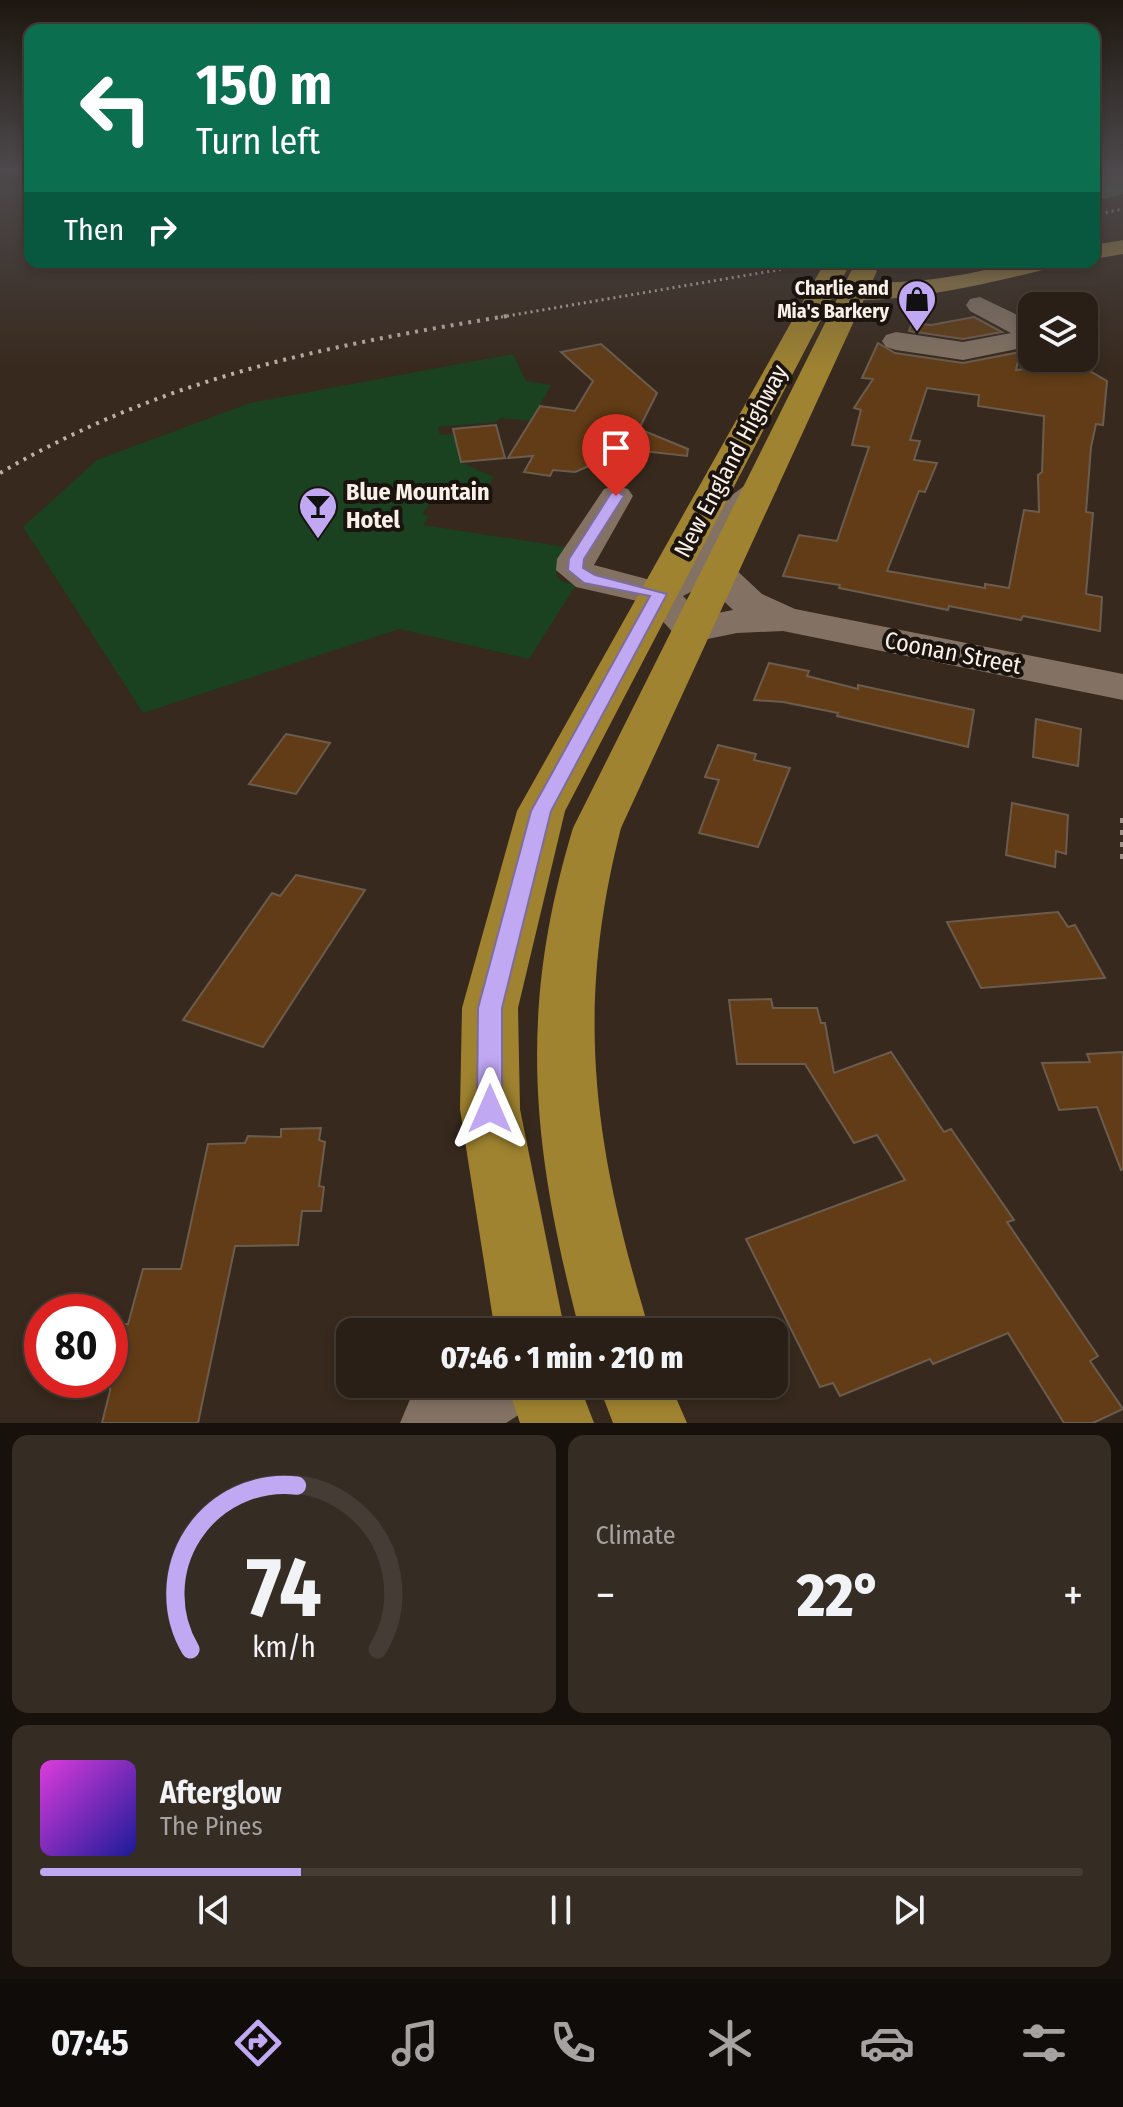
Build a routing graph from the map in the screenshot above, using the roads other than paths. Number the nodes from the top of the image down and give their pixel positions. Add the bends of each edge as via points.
1 (1123, 247) edge
2 (1100, 251) edge
3 (1100, 252) edge
4 (1123, 254) edge
5 (1023, 268) edge
6 (846, 277) edge
7 (980, 305) dead end
8 (1018, 327) edge
9 (1018, 338) edge
10 (896, 341) dead end
11 (760, 490) junction
12 (616, 496) dead end
13 (719, 575) junction
14 (783, 619) junction
15 (663, 620) junction
16 (1123, 687) edge
17 (527, 1318) edge
18 (611, 1318) edge
19 (479, 1398) edge
20 (548, 1398) edge
21 (640, 1398) edge
22 (437, 1423) edge
23 (557, 1423) edge
24 (650, 1423) edge

1 - 2 main road
3 - 4 street
5 - 6 main road via 913,290
6 - 11 highway, New England Highway
6 - 15 highway, New England Highway
7 - 8 street
9 - 10 street via 963,351
11 - 13 highway, New England Highway
11 - 15 street via 728,516 699,572
12 - 15 street via 576,559 575,570
13 - 14 street, Coonan Street via 748,602
13 - 15 highway, New England Highway
14 - 15 street, Coonan Street
14 - 16 street, Coonan Street
15 - 17 highway, New England Highway via 541,811 490,1008 490,1109
15 - 18 highway, New England Highway via 580,881 568,946 562,1062 570,1149 589,1245
19 - 22 street
20 - 23 highway
21 - 24 highway, New England Highway

